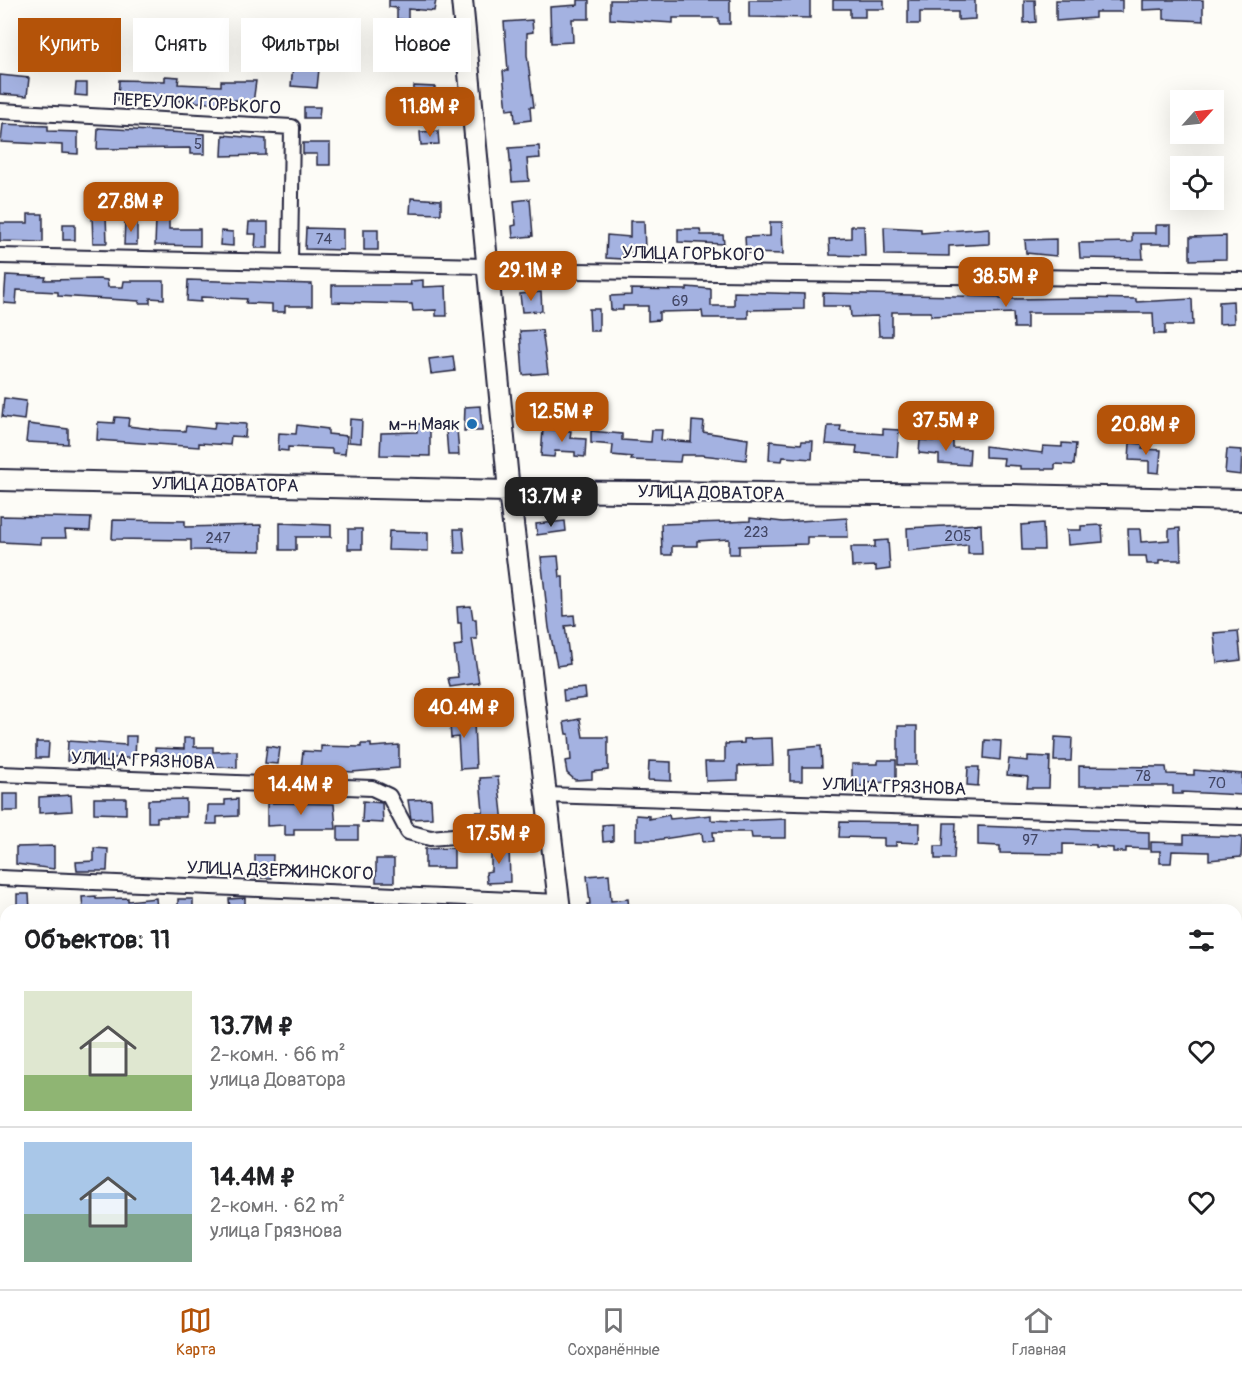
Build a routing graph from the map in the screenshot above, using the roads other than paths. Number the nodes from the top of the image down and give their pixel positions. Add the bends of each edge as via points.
1 (462, 0) edge
2 (0, 111) edge
3 (0, 256) edge
4 (290, 262) junction
5 (485, 266) junction
6 (1242, 280) edge
7 (0, 480) edge
8 (508, 491) junction
9 (1242, 500) edge
10 (0, 774) edge
11 (545, 795) junction
12 (1242, 817) edge
13 (548, 828) junction
14 (0, 878) edge
15 (519, 904) edge
16 (559, 904) edge

1 - 5 main road
2 - 4 street, ПЕРЕУЛОК ГОРЬКОГО via 292,127
3 - 4 street, УЛИЦА ГОРЬКОГО
4 - 5 street, УЛИЦА ГОРЬКОГО
5 - 6 street, УЛИЦА ГОРЬКОГО via 500,270
5 - 8 main road
7 - 8 main road, УЛИЦА ДОВАТОРА
8 - 9 main road, УЛИЦА ДОВАТОРА
8 - 11 main road
10 - 13 street, УЛИЦА ГРЯЗНОВА via 372,788 389,796 408,832 430,838
11 - 12 street, УЛИЦА ГРЯЗНОВА
11 - 13 main road
13 - 16 main road
14 - 15 street, УЛИЦА ДЗЕРЖИНСКОГО

